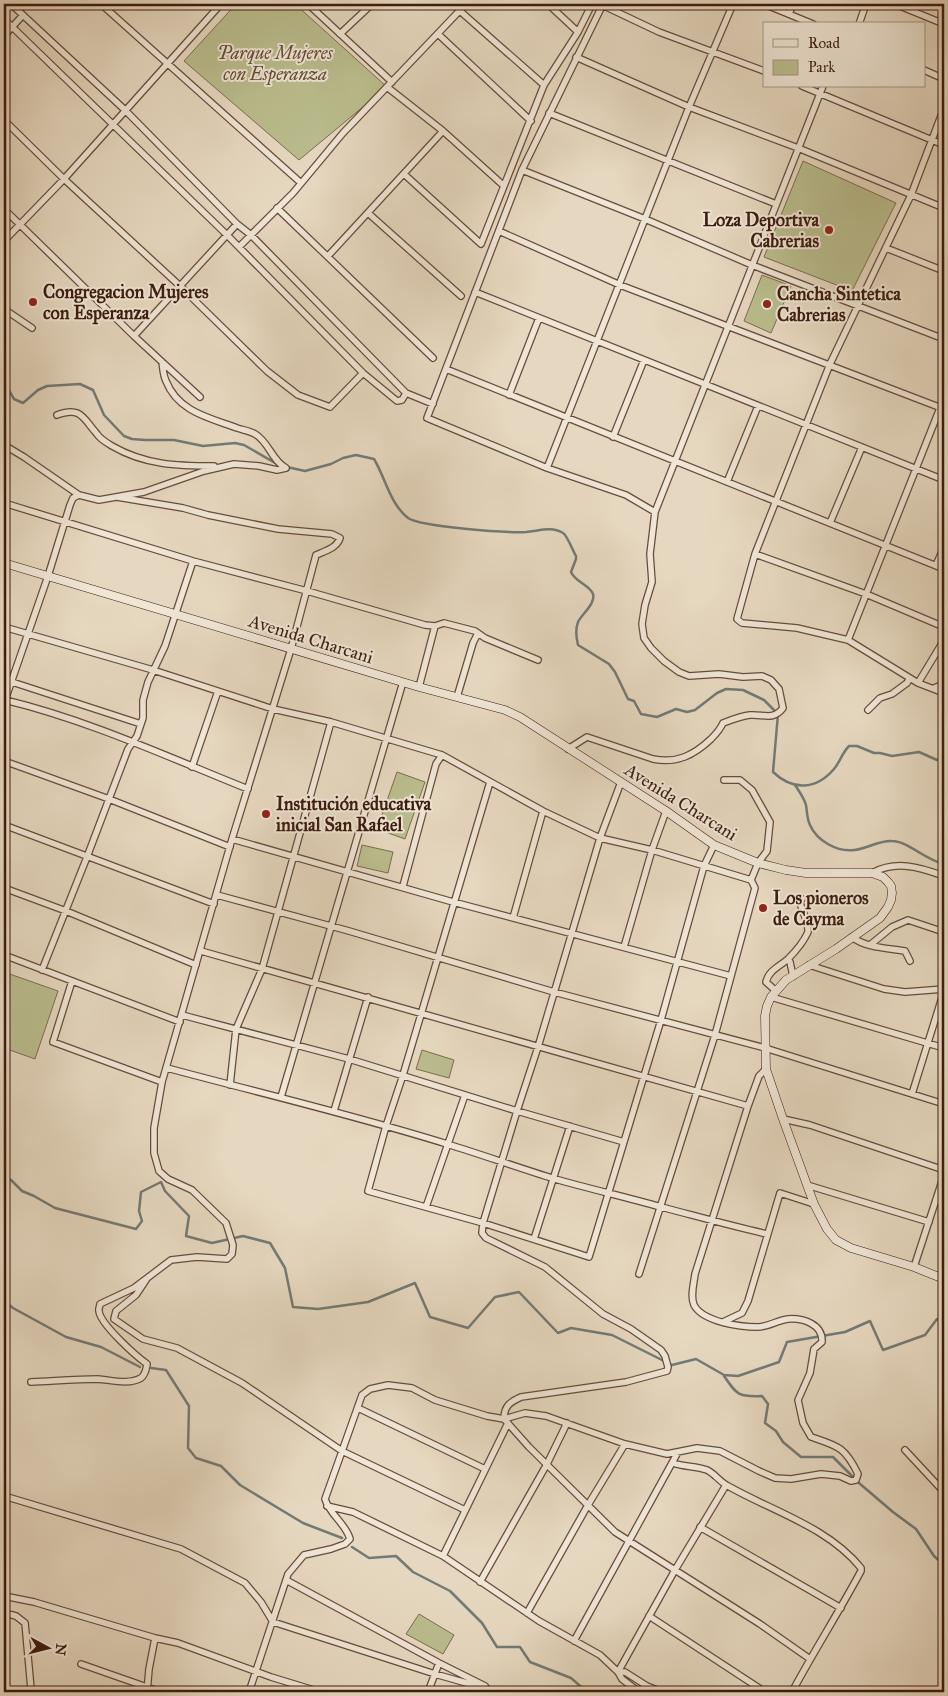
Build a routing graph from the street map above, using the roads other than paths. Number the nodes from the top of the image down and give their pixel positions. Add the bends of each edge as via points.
1 (11, 4) edge
2 (101, 4) edge
3 (221, 4) edge
4 (372, 4) edge
5 (466, 4) edge
6 (548, 4) edge
7 (592, 4) edge
8 (602, 4) edge
9 (734, 4) edge
10 (764, 4) edge
11 (793, 4) edge
12 (866, 4) edge
13 (895, 4) edge
14 (312, 5) edge
15 (460, 11) junction
16 (789, 14) junction
17 (23, 16) junction
18 (4, 19) edge
19 (808, 22) edge
20 (860, 22) edge
21 (944, 24) edge
22 (12, 28) junction
23 (578, 32) junction
24 (340, 34) junction
25 (438, 34) junction
26 (4, 36) edge
27 (713, 51) junction
28 (576, 57) junction
29 (168, 62) junction
30 (926, 71) edge
31 (763, 72) edge
32 (944, 79) edge
33 (389, 85) junction
34 (544, 86) junction
35 (806, 88) edge
36 (822, 88) edge
37 (820, 94) junction
38 (690, 107) junction
39 (944, 108) edge
40 (125, 110) junction
41 (550, 113) junction
42 (4, 120) edge
43 (531, 121) junction
44 (113, 124) junction
45 (443, 131) junction
46 (932, 140) junction
47 (944, 145) edge
48 (798, 148) junction
49 (668, 162) junction
50 (522, 170) junction
51 (404, 174) junction
52 (64, 179) junction
53 (301, 183) junction
54 (504, 186) junction
55 (911, 195) junction
56 (776, 204) junction
57 (277, 208) junction
58 (944, 208) edge
59 (4, 209) edge
60 (368, 213) junction
61 (646, 219) junction
62 (20, 224) junction
63 (237, 224) junction
64 (499, 231) junction
65 (227, 235) junction
66 (251, 235) junction
67 (4, 240) edge
68 (239, 247) junction
69 (886, 248) junction
70 (328, 256) junction
71 (752, 266) junction
72 (944, 271) edge
73 (620, 284) junction
74 (180, 286) junction
75 (475, 292) junction
76 (460, 296) dead end
77 (858, 305) junction
78 (4, 309) edge
79 (540, 318) junction
80 (728, 326) junction
81 (32, 328) dead end
82 (134, 336) junction
83 (944, 339) edge
84 (598, 341) junction
85 (434, 358) dead end
86 (644, 360) junction
87 (162, 362) junction
88 (830, 364) junction
89 (446, 370) junction
90 (363, 373) junction
91 (705, 384) junction
92 (406, 393) junction
93 (509, 395) junction
94 (200, 397) dead end
95 (944, 398) edge
96 (433, 404) junction
97 (758, 406) junction
98 (942, 408) edge
99 (57, 415) dead end
100 (566, 418) junction
101 (807, 425) junction
102 (614, 436) junction
103 (4, 445) edge
104 (862, 448) junction
105 (674, 461) junction
106 (224, 466) junction
107 (547, 468) junction
108 (916, 469) junction
109 (944, 480) edge
110 (727, 482) junction
111 (79, 495) junction
112 (117, 497) junction
113 (775, 501) junction
114 (4, 503) edge
115 (655, 512) junction
116 (66, 522) junction
117 (830, 523) junction
118 (885, 545) junction
119 (944, 547) edge
120 (755, 554) junction
121 (193, 561) junction
122 (4, 563) edge
123 (936, 565) junction
124 (944, 569) edge
125 (48, 576) junction
126 (307, 591) junction
127 (866, 594) junction
128 (175, 614) junction
129 (435, 626) junction
130 (4, 627) edge
131 (944, 627) edge
132 (478, 633) junction
133 (28, 634) junction
134 (848, 640) junction
135 (944, 640) edge
136 (291, 649) junction
137 (538, 660) dead end
138 (154, 670) junction
139 (910, 678) junction
140 (403, 682) junction
141 (918, 682) junction
142 (9, 684) edge
143 (944, 684) edge
144 (419, 687) junction
145 (934, 688) junction
146 (218, 691) junction
147 (944, 693) edge
148 (457, 697) junction
149 (4, 702) edge
150 (273, 709) junction
151 (868, 710) dead end
152 (331, 722) junction
153 (141, 724) junction
154 (386, 738) junction
155 (132, 743) junction
156 (568, 749) junction
157 (442, 755) junction
158 (4, 761) edge
159 (192, 767) junction
160 (724, 780) dead end
161 (490, 782) junction
162 (621, 782) junction
163 (248, 789) junction
164 (109, 799) junction
165 (666, 811) junction
166 (542, 812) junction
167 (4, 826) edge
168 (600, 838) junction
169 (232, 839) junction
170 (714, 845) junction
171 (230, 847) junction
172 (652, 850) junction
173 (292, 856) junction
174 (87, 857) junction
175 (758, 863) junction
176 (704, 866) junction
177 (347, 871) junction
178 (872, 873) junction
179 (944, 876) edge
180 (751, 880) junction
181 (403, 886) junction
182 (4, 888) edge
183 (217, 895) junction
184 (802, 899) dead end
185 (453, 902) junction
186 (214, 904) junction
187 (66, 910) junction
188 (277, 911) junction
189 (513, 918) junction
190 (331, 926) junction
191 (944, 932) edge
192 (572, 933) junction
193 (852, 937) junction
194 (870, 945) junction
195 (624, 947) junction
196 (201, 951) junction
197 (4, 955) edge
198 (438, 957) junction
199 (788, 958) junction
200 (910, 961) dead end
201 (678, 962) junction
202 (196, 965) junction
203 (809, 965) junction
204 (262, 969) junction
205 (42, 970) junction
206 (731, 976) junction
207 (793, 976) junction
208 (72, 981) junction
209 (316, 982) junction
210 (944, 990) edge
211 (554, 992) junction
212 (773, 994) junction
213 (368, 997) junction
214 (421, 1012) junction
215 (182, 1015) junction
216 (661, 1020) junction
217 (180, 1022) junction
218 (236, 1029) junction
219 (715, 1035) junction
220 (928, 1044) junction
221 (297, 1046) junction
222 (538, 1047) junction
223 (765, 1048) junction
224 (944, 1048) edge
225 (349, 1059) junction
226 (167, 1068) junction
227 (766, 1069) junction
228 (403, 1075) junction
229 (645, 1077) junction
230 (162, 1082) junction
231 (230, 1085) junction
232 (697, 1091) junction
233 (912, 1094) junction
234 (465, 1095) junction
235 (281, 1097) junction
236 (944, 1104) edge
237 (748, 1106) junction
238 (334, 1111) junction
239 (517, 1111) junction
240 (782, 1120) junction
241 (386, 1126) junction
242 (570, 1126) junction
243 (624, 1142) junction
244 (448, 1144) junction
245 (502, 1162) junction
246 (944, 1170) edge
247 (944, 1175) edge
248 (554, 1178) junction
249 (807, 1185) junction
250 (608, 1194) junction
251 (814, 1204) junction
252 (661, 1206) junction
253 (426, 1207) junction
254 (712, 1222) junction
255 (929, 1222) junction
256 (482, 1223) junction
257 (767, 1234) junction
258 (534, 1239) junction
259 (914, 1266) junction
260 (150, 1274) junction
261 (639, 1274) dead end
262 (944, 1279) edge
263 (723, 1323) junction
264 (32, 1382) dead end
265 (358, 1408) junction
266 (506, 1421) junction
267 (567, 1423) junction
268 (625, 1444) junction
269 (904, 1450) dead end
270 (342, 1452) junction
271 (678, 1452) junction
272 (673, 1463) junction
273 (547, 1464) junction
274 (485, 1469) junction
275 (726, 1485) junction
276 (944, 1492) edge
277 (4, 1496) edge
278 (588, 1505) junction
279 (327, 1506) junction
280 (465, 1510) junction
281 (700, 1527) junction
282 (629, 1541) junction
283 (443, 1556) junction
284 (675, 1570) junction
285 (286, 1580) junction
286 (480, 1582) junction
287 (4, 1596) edge
288 (841, 1608) junction
289 (4, 1613) edge
290 (527, 1613) junction
291 (650, 1616) junction
292 (272, 1622) junction
293 (156, 1638) junction
294 (574, 1641) junction
295 (810, 1659) junction
296 (439, 1663) junction
297 (81, 1664) dead end
298 (256, 1672) junction
299 (618, 1672) junction
300 (435, 1674) junction
301 (147, 1689) edge
302 (39, 1692) edge
303 (161, 1692) edge
304 (249, 1692) edge
305 (320, 1692) edge
306 (428, 1692) edge
307 (498, 1692) edge
308 (639, 1692) edge
309 (662, 1692) edge
310 (765, 1692) edge
311 (792, 1692) edge

1 - 17 street
2 - 29 street
3 - 29 street
4 - 24 street
5 - 15 street
6 - 23 street
7 - 23 street
8 - 27 street via 659,32
8 - 28 street
9 - 27 street
10 - 16 street
11 - 16 street
12 - 20 street
13 - 21 street
14 - 24 street
15 - 25 street
15 - 34 street
16 - 19 street
17 - 22 street
17 - 40 street
18 - 22 street
22 - 26 street
22 - 44 street
23 - 34 street
24 - 33 street
25 - 33 street
25 - 43 street
27 - 31 street
27 - 38 street
28 - 38 street
28 - 41 street
29 - 40 street
29 - 53 street
30 - 32 street
33 - 45 street
33 - 53 street
34 - 43 street
35 - 37 street
36 - 37 street
37 - 46 street
37 - 48 street
38 - 48 street
38 - 49 street
39 - 46 street
40 - 44 street
40 - 63 street
41 - 49 street
41 - 50 street
42 - 52 street
43 - 54 street
44 - 52 street
44 - 65 street
45 - 51 street
45 - 54 street
46 - 47 street
46 - 55 street
48 - 55 street
48 - 56 street
49 - 56 street
49 - 61 street
50 - 61 street
50 - 64 street
51 - 54 street via 481,244
51 - 60 street
52 - 62 street
52 - 74 street
53 - 57 street
55 - 58 street
55 - 69 street
56 - 71 street
57 - 66 street
57 - 70 street
59 - 62 street
60 - 70 street
60 - 76 street
61 - 71 street
61 - 73 street
62 - 67 street
62 - 82 street
63 - 65 street
63 - 66 street
64 - 73 street
64 - 75 street
65 - 68 street
65 - 74 street
66 - 68 street
66 - 92 street
68 - 90 street
69 - 72 street
69 - 77 street
70 - 85 street
71 - 77 street
71 - 80 street
73 - 80 street
73 - 84 street
74 - 82 street
74 - 90 street via 267,371 298,395 330,406
75 - 79 street
75 - 89 street
77 - 83 street
77 - 88 street
78 - 81 street
79 - 84 street
79 - 93 street
80 - 88 street
80 - 91 street
82 - 87 street
84 - 86 street
84 - 100 street
86 - 91 street
86 - 102 street
87 - 94 street
87 - 106 street via 166,381 189,409 256,434 278,464 286,468
88 - 98 street
88 - 101 street
89 - 93 street
89 - 96 street
90 - 92 street via 397,401 402,400
91 - 97 street
91 - 105 street
92 - 96 street
93 - 100 street
95 - 98 street
96 - 107 street via 427,418
97 - 101 street
97 - 110 street
98 - 108 street
99 - 106 street via 68,411 81,414 97,436 135,458 184,466
100 - 102 street
100 - 107 street
101 - 104 street
101 - 113 street
102 - 105 street
103 - 111 street
104 - 108 street
104 - 117 street
105 - 110 street
105 - 115 street
106 - 112 street via 144,492
107 - 115 street via 626,495
108 - 109 street
108 - 118 street
110 - 113 street
111 - 112 street via 99,500
111 - 116 street via 73,498
112 - 126 street via 340,538 334,546 316,555
113 - 117 street
113 - 120 street
114 - 116 street
115 - 156 street via 650,554 652,582 642,624 644,638 664,661 689,676 762,676 771,680 779,689 783,708 772,716 749,715 723,723 702,748 674,761 653,759 587,737
116 - 121 street
116 - 125 street
117 - 118 street
118 - 123 street
118 - 127 street
119 - 123 street
120 - 127 street
120 - 134 street via 738,621 797,628
121 - 126 street
121 - 128 street
122 - 125 main road, Avenida Charcani
123 - 124 street
125 - 128 main road, Avenida Charcani
125 - 133 street
126 - 129 street
126 - 136 street
127 - 131 street
127 - 134 street
128 - 136 main road, Avenida Charcani
128 - 138 street
129 - 132 street via 444,624
129 - 144 street
130 - 133 street
132 - 137 street
132 - 148 street
133 - 138 street
133 - 142 street
134 - 139 street
135 - 141 street
136 - 140 main road, Avenida Charcani
136 - 150 street
138 - 146 street
138 - 153 street via 143,700
139 - 141 street
139 - 151 street
140 - 144 main road, Avenida Charcani
140 - 154 street
141 - 145 street
142 - 149 street
142 - 153 street
143 - 145 street
144 - 148 main road, Avenida Charcani
145 - 147 street
146 - 150 street
146 - 159 street
148 - 156 main road, Avenida Charcani via 520,717
149 - 155 street via 30,706
150 - 152 street
150 - 163 street
152 - 154 street
152 - 173 street
153 - 155 street
154 - 157 street
154 - 177 street
155 - 159 street
155 - 164 street
156 - 162 main road, Avenida Charcani
157 - 161 street
157 - 181 street via 436,764
158 - 164 street
159 - 163 street
160 - 175 street via 740,780 752,790 770,822 767,851
161 - 166 street
161 - 185 street
162 - 165 main road, Avenida Charcani
162 - 168 street
163 - 169 street
164 - 171 street
164 - 174 street
165 - 170 main road, Avenida Charcani
165 - 172 street
166 - 168 street
166 - 189 street
167 - 174 street
168 - 172 street
168 - 192 street
169 - 171 street
169 - 173 street
170 - 175 main road, Avenida Charcani
170 - 176 street
171 - 183 street
172 - 176 street
172 - 195 street
173 - 177 street
173 - 188 street
174 - 186 street
174 - 187 street
175 - 178 main road, Avenida Charcani via 806,873
175 - 180 street
176 - 180 street
176 - 201 street
177 - 181 street
177 - 190 street
178 - 179 street via 883,867 897,866 916,867
178 - 193 main road via 883,877 891,886 891,900 880,918
180 - 206 street via 755,888
181 - 185 street
182 - 187 street
183 - 186 street
183 - 188 street
184 - 199 street via 800,906 809,928
185 - 189 street
185 - 198 street
186 - 196 street
187 - 202 street
187 - 205 street
188 - 190 street
188 - 204 street
189 - 192 street
190 - 198 street
190 - 209 street
191 - 194 street via 908,920
192 - 195 street
192 - 211 street
193 - 194 street
193 - 203 main road
194 - 200 street via 905,951
195 - 201 street
196 - 202 street
196 - 204 street
197 - 205 street
198 - 211 street
198 - 214 street
199 - 207 street
199 - 212 street via 768,976 766,982
201 - 206 street
201 - 216 street
202 - 215 street
203 - 207 main road
203 - 210 street via 884,989 905,992
204 - 209 street
204 - 218 street
205 - 208 street
206 - 219 street
207 - 212 main road
208 - 217 street
208 - 230 street via 53,1042
209 - 213 street
209 - 221 street
210 - 220 street
211 - 216 street
211 - 222 street
212 - 220 street
212 - 223 main road via 765,1016
213 - 214 street
213 - 225 street
214 - 222 street
214 - 228 street
215 - 217 street
215 - 218 street
216 - 219 street
216 - 229 street
217 - 226 street
218 - 221 street
218 - 231 street
219 - 223 street
219 - 232 street
220 - 224 street
220 - 233 street
221 - 225 street
221 - 235 street
222 - 229 street
222 - 239 street
223 - 227 main road
223 - 233 street
225 - 228 street
225 - 238 street
226 - 230 street
226 - 231 street
227 - 237 street via 759,1076
227 - 240 main road
228 - 234 street
228 - 241 street
229 - 232 street
229 - 243 street
230 - 260 street via 154,1128 154,1153 159,1171 192,1190 226,1223 233,1246 232,1254 227,1258 171,1260
231 - 235 street
232 - 237 street
232 - 252 street
233 - 236 street
234 - 239 street
234 - 244 street
235 - 238 street
237 - 254 street
238 - 241 street
239 - 242 street
239 - 245 street
240 - 246 street via 810,1125
240 - 249 main road
241 - 244 street
241 - 253 street via 368,1191
242 - 243 street
242 - 248 street
243 - 250 street
244 - 245 street
244 - 253 street
245 - 248 street
245 - 256 street
247 - 255 street
248 - 250 street
248 - 258 street
249 - 251 main road
249 - 255 street
250 - 252 street
250 - 258 street via 589,1257
251 - 257 street via 780,1193
251 - 259 main road via 836,1240 850,1248
252 - 254 street
252 - 261 street
253 - 256 street
254 - 257 street
254 - 263 street via 695,1274 692,1296 699,1312
255 - 259 street
256 - 258 street
256 - 266 street via 482,1233 486,1238 545,1267 603,1314 661,1350 668,1366 667,1371 626,1382 521,1398 506,1407
257 - 263 street via 748,1301 742,1313
259 - 262 main road
260 - 264 street via 134,1288 100,1304 98,1311 119,1339 147,1364 146,1372 140,1378 131,1381
260 - 270 street via 136,1295 116,1311 114,1319 143,1339 177,1348 242,1383
263 - 271 street via 759,1327 788,1319 802,1320 819,1329 822,1342 814,1349 810,1373 798,1400 803,1423 811,1437 844,1451 858,1474 856,1480 820,1474 792,1479 775,1478 720,1451 697,1448
265 - 266 street via 362,1396 370,1389 388,1385 412,1388 435,1400
265 - 270 street
265 - 274 street
266 - 267 street via 525,1413
266 - 273 street
266 - 274 street
267 - 268 street
267 - 273 street
268 - 271 street via 667,1454
268 - 278 street
269 - 276 street
270 - 279 street via 325,1499
270 - 280 street
271 - 272 street
272 - 275 street via 708,1470
272 - 282 street
273 - 278 street
273 - 286 street
274 - 280 street
275 - 281 street
275 - 288 street via 818,1532 858,1565 861,1571
277 - 292 street via 181,1549 245,1583
278 - 282 street
278 - 290 street
279 - 283 street via 353,1512
279 - 285 street via 350,1539 331,1549 304,1555
280 - 283 street
281 - 284 street
281 - 288 street
282 - 284 street
282 - 294 street
283 - 286 street
284 - 291 street
284 - 295 street
285 - 292 street
285 - 296 street
286 - 290 street
287 - 293 street
288 - 295 street
289 - 302 street via 25,1623 31,1689
290 - 294 street
291 - 299 street
291 - 310 street
292 - 298 street
292 - 300 street
293 - 298 street
293 - 301 street
294 - 299 street via 600,1655
295 - 311 street
296 - 300 street
296 - 307 street
297 - 301 street
298 - 304 street
298 - 305 street
299 - 308 street
299 - 309 street via 625,1672
300 - 306 street
300 - 307 street
301 - 303 street

